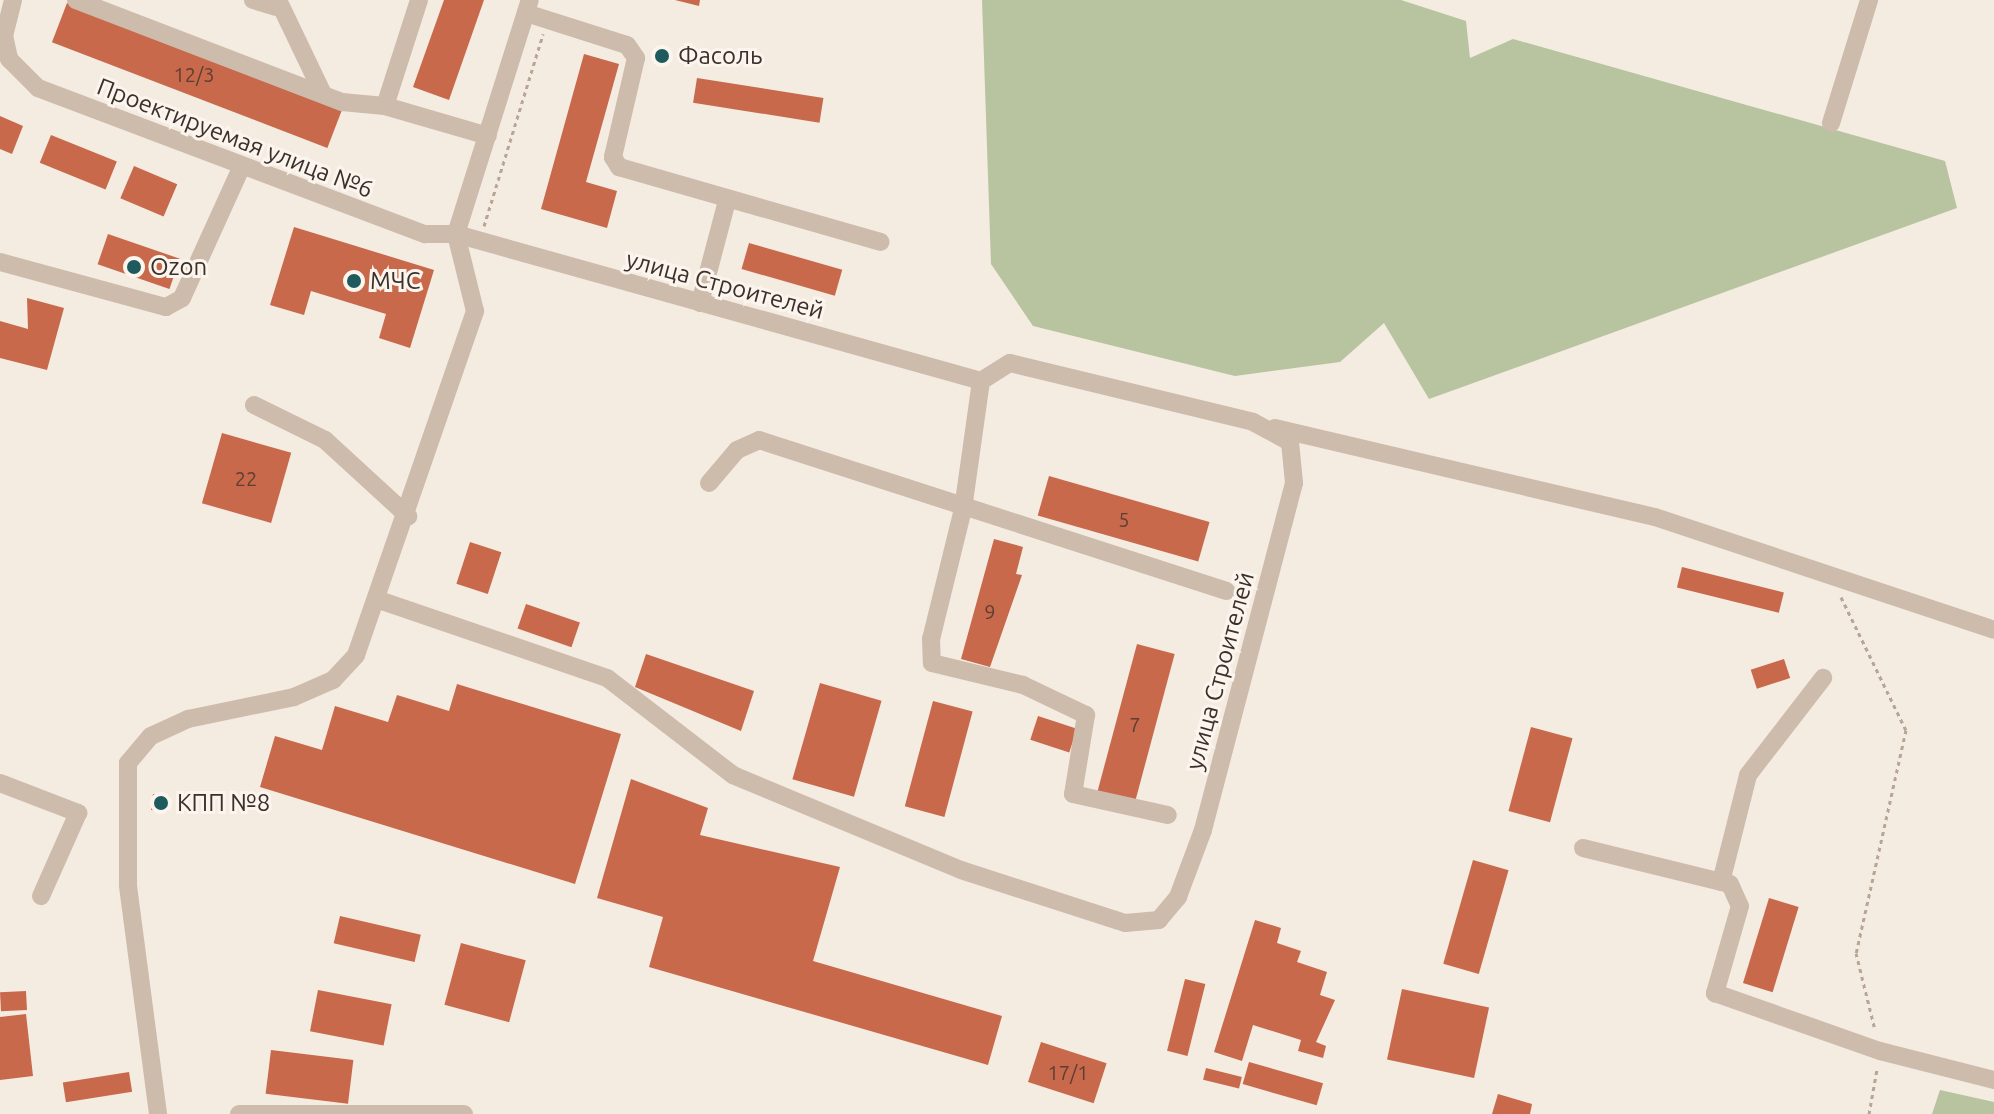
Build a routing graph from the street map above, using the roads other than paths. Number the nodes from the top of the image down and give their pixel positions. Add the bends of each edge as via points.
1 (13, 0) edge
2 (76, 0) edge
3 (253, 0) edge
4 (419, 0) edge
5 (1869, 0) edge
6 (277, 4) edge
7 (528, 6) edge
8 (323, 94) junction
9 (385, 106) junction
10 (1831, 123) dead end
11 (488, 136) junction
12 (240, 170) junction
13 (727, 201) junction
14 (456, 234) junction
15 (880, 242) dead end
16 (0, 262) edge
17 (700, 303) junction
18 (981, 381) junction
19 (254, 405) dead end
20 (1253, 422) junction
21 (709, 483) dead end
22 (963, 509) junction
23 (408, 516) junction
24 (1226, 591) dead end
25 (379, 600) junction
26 (1994, 630) edge
27 (1823, 678) dead end
28 (0, 783) edge
29 (1168, 815) dead end
30 (1583, 848) dead end
31 (1721, 882) junction
32 (41, 896) dead end
33 (1994, 1080) edge
34 (378, 1113) edge
35 (158, 1114) edge
36 (239, 1114) edge
37 (464, 1114) edge

1 - 12 street, Проектируемая улица №6 via 4,35 9,59 38,88
2 - 8 street
3 - 6 street
4 - 9 street
5 - 10 street
6 - 8 street
7 - 11 street
7 - 13 street via 627,45 636,58 613,157 619,167
8 - 9 street
9 - 11 street
11 - 14 street
12 - 14 street, Проектируемая улица №6 via 425,234
12 - 16 street via 182,298 166,307
13 - 15 street
13 - 17 street
14 - 17 street, улица Строителей
14 - 23 street via 475,311
17 - 18 street, улица Строителей
18 - 20 street, улица Строителей via 1010,363
18 - 22 street
19 - 23 street via 325,440
20 - 25 street, улица Строителей via 1290,442 1294,483 1203,830 1178,897 1159,920 1125,923 946,865 733,775 607,678
20 - 26 street via 1655,517
21 - 22 street via 737,450 759,440
22 - 24 street
22 - 29 street via 931,639 932,663 1023,685 1086,715 1073,794
23 - 25 street
25 - 35 street via 356,655 333,680 294,697 188,719 151,736 128,763 128,885
27 - 31 street via 1748,775
28 - 32 street via 78,813
30 - 31 street
31 - 33 street via 1740,906 1715,993 1880,1051
34 - 36 street
34 - 37 street

